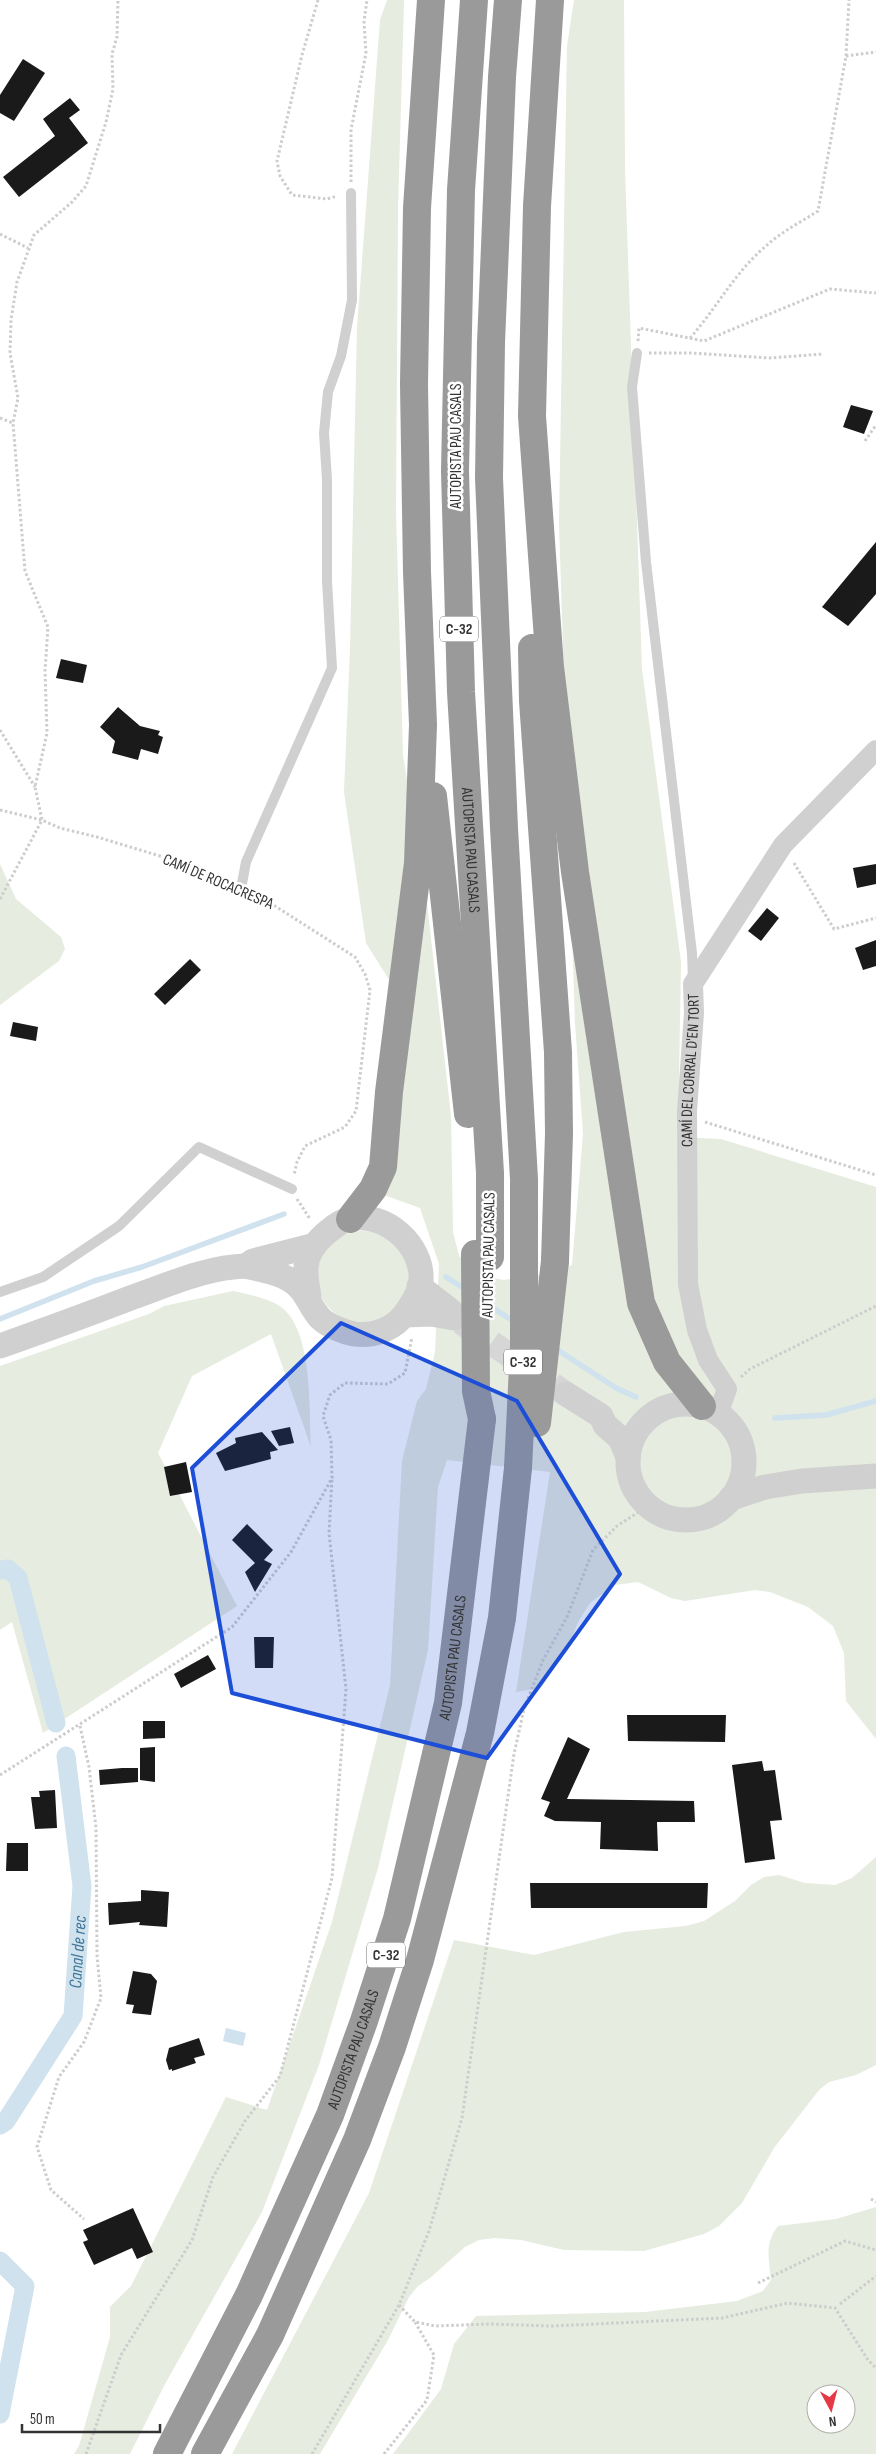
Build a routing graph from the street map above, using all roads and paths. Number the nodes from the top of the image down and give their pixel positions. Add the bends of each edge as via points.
1 (118, 0) edge
2 (318, 0) edge
3 (367, 0) edge
4 (431, 0) edge
5 (474, 0) edge
6 (508, 0) edge
7 (550, 0) edge
8 (849, 0) edge
9 (876, 52) edge
10 (846, 56) junction
11 (351, 193) junction
12 (0, 234) edge
13 (28, 249) junction
14 (876, 293) edge
15 (690, 338) junction
16 (637, 353) junction
17 (823, 354) dead end
18 (532, 416) junction
19 (0, 418) edge
20 (13, 423) junction
21 (876, 425) edge
22 (865, 441) dead end
23 (424, 725) junction
24 (0, 730) edge
25 (876, 750) edge
26 (35, 787) junction
27 (0, 810) edge
28 (42, 820) junction
29 (784, 845) junction
30 (241, 889) junction
31 (0, 899) edge
32 (876, 918) edge
33 (693, 984) junction
34 (687, 1117) junction
35 (305, 1146) dead end
36 (876, 1175) edge
37 (292, 1189) dead end
38 (350, 1219) junction
39 (315, 1245) junction
40 (483, 1256) junction
41 (246, 1266) junction
42 (419, 1286) junction
43 (0, 1292) edge
44 (309, 1298) junction
45 (876, 1306) edge
46 (402, 1318) junction
47 (0, 1346) edge
48 (727, 1388) junction
49 (566, 1394) tunnel mouth
50 (710, 1410) junction
51 (601, 1416) junction
52 (643, 1422) junction
53 (744, 1454) junction
54 (628, 1457) junction
55 (525, 1470) junction
56 (876, 1476) edge
57 (332, 1478) junction
58 (802, 1481) junction
59 (732, 1498) junction
60 (648, 1506) junction
61 (80, 1726) junction
62 (0, 1775) edge
63 (871, 2199) dead end
64 (876, 2202) edge
65 (84, 2219) dead end
66 (876, 2250) edge
67 (876, 2276) edge
68 (758, 2282) dead end
69 (840, 2304) dead end
70 (399, 2305) junction
71 (415, 2322) junction
72 (876, 2368) edge
73 (86, 2454) edge
74 (167, 2454) edge
75 (205, 2454) edge
76 (312, 2454) edge
77 (384, 2454) edge

1 - 13 path via 117,37 112,54 113,89 86,186 34,235
2 - 11 path via 277,161 280,176 292,195 327,199
3 - 11 path via 364,22 366,53 351,130
4 - 23 highway via 417,208 414,384 417,572
5 - 40 highway, AUTOPISTA PAU CASALS / C-32 via 461,190 455,471 461,692 490,1173
6 - 55 highway, AUTOPISTA PAU CASALS / C-32, bridge via 491,343 489,478 524,1179
7 - 18 highway via 536,206
8 - 10 path
9 - 10 path
10 - 15 path via 818,211 766,245 728,286
11 - 30 lane via 352,300 340,356 328,392 324,433 332,668 250,854
12 - 13 path
13 - 20 path via 17,282 11,320 10,353 18,398
14 - 15 path via 830,289 704,341
15 - 16 path via 639,328
16 - 17 path via 769,358
16 - 33 lane via 632,387 646,562
18 - 50 highway via 551,677 575,872 641,1303 667,1362
18 - 55 highway, bridge via 528,483 533,701 558,1052 559,1134 555,1261
19 - 20 path
20 - 26 path via 25,571 48,627 45,671 47,733
21 - 22 path
23 - 38 highway via 418,863 389,1092 383,1167 373,1189
23 - 40 highway
24 - 26 path
25 - 29 street, CAMÍ DEL CORRAL D'EN TORT
26 - 28 path
27 - 28 path, CAMÍ DE ROCACRESPA
28 - 30 path, CAMÍ DE ROCACRESPA via 170,859
28 - 31 path
29 - 32 path via 834,929
29 - 33 street, CAMÍ DEL CORRAL D'EN TORT
30 - 35 path, CAMÍ DE ROCACRESPA via 264,898 355,957 370,990 356,1111 345,1128
33 - 34 street, CAMÍ DEL CORRAL D'EN TORT
34 - 36 path
34 - 48 street, CAMÍ DEL CORRAL D'EN TORT via 687,1237 691,1308 708,1360
37 - 43 lane via 199,1147 119,1226 43,1277
38 - 39 street via 335,1227
38 - 42 street via 386,1223 404,1236 416,1257 421,1280
39 - 41 street via 253,1260
39 - 44 street via 309,1253 306,1268
40 - 74 highway, AUTOPISTA PAU CASALS / C-32, bridge via 488,1354 448,1703 397,1919 330,2115 249,2295
41 - 44 street via 290,1280
41 - 47 street via 219,1268 183,1279
42 - 46 street via 416,1297
42 - 46 street via 451,1311 454,1318 431,1314
44 - 46 street via 321,1319 343,1332 357,1335 385,1331
45 - 48 path via 750,1370
46 - 57 path via 412,1336 405,1373 388,1384 345,1383 330,1396 323,1416 331,1440
48 - 50 street
49 - 51 street
50 - 52 street via 681,1404 660,1410
50 - 53 street via 730,1424
51 - 52 street via 607,1414
51 - 54 street via 620,1438
52 - 54 street via 633,1438
53 - 58 street via 767,1470
53 - 59 street via 741,1482
54 - 60 street via 632,1484
55 - 75 highway, AUTOPISTA PAU CASALS / C-32 via 502,1618 477,1742 420,1960 392,2047 357,2140 270,2335
56 - 58 street
57 - 61 path via 291,1552 232,1627
57 - 73 path via 329,1533 346,1689 332,1878 280,2076 245,2120 213,2177 192,2240 121,2355
58 - 59 street via 765,1487
59 - 60 street via 706,1517 691,1520 668,1517
60 - 70 path via 617,1526 593,1550 567,1617 543,1660 524,1709 514,1754 462,2118 429,2231
61 - 62 path
61 - 65 path via 89,1767 96,1828 97,1956 101,1998 84,2042 59,2077 37,2147 51,2190
63 - 64 path
66 - 68 path via 844,2241
67 - 69 path
70 - 71 path
70 - 76 path
71 - 72 path via 435,2326 552,2326 722,2318 788,2302 835,2308
71 - 77 path via 434,2355 427,2400

